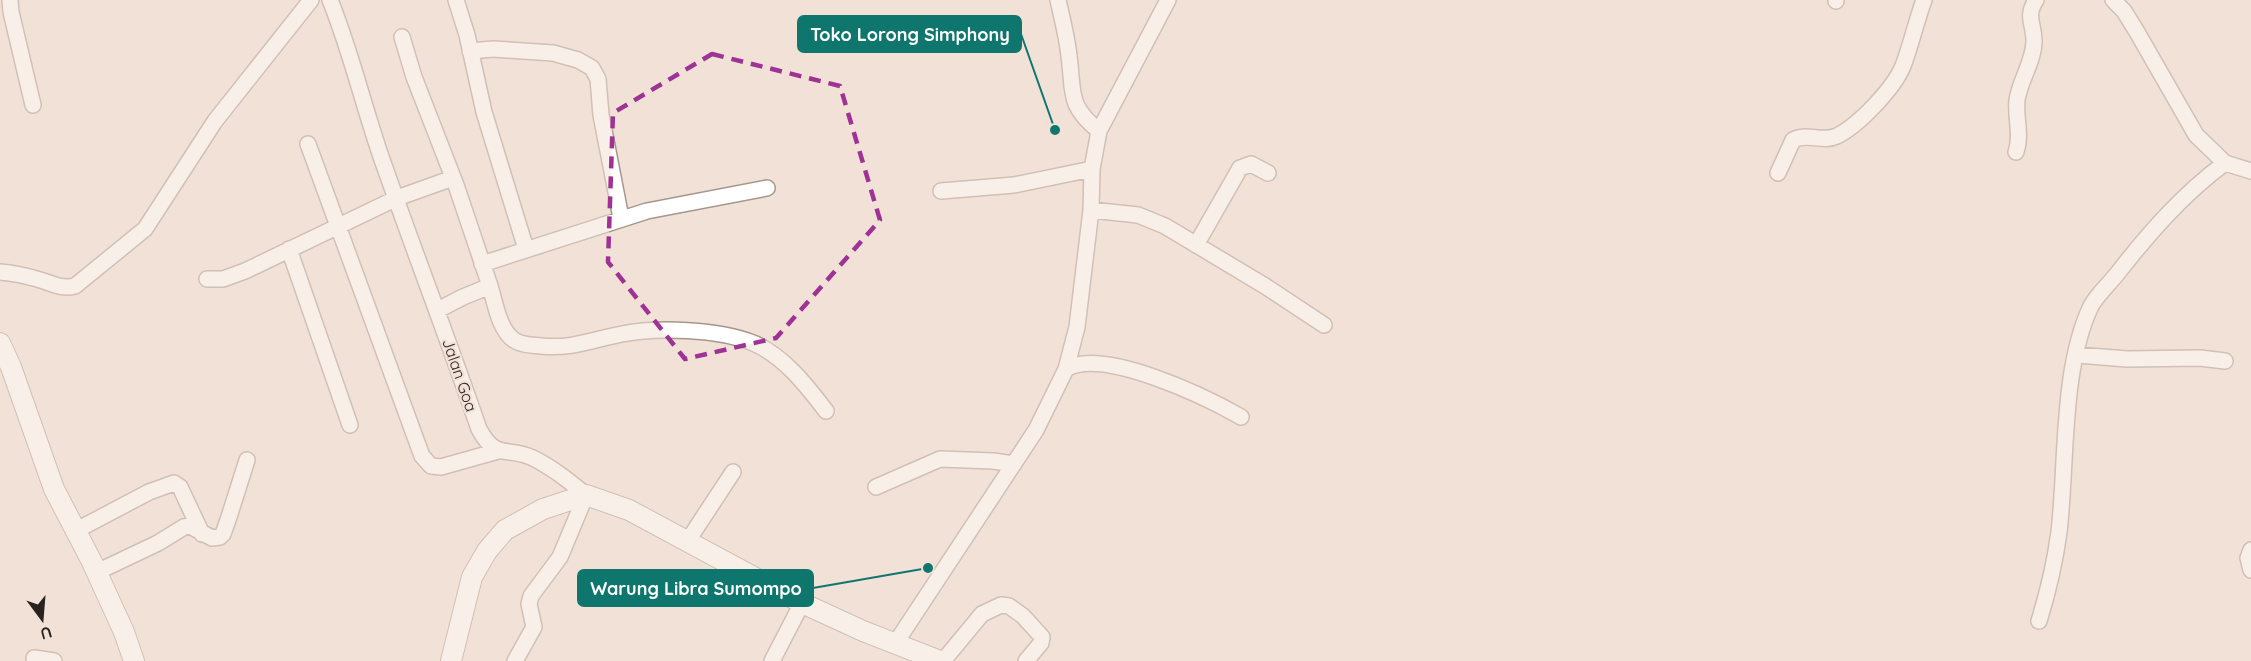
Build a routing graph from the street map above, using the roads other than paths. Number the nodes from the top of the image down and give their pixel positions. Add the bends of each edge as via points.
1 (10, 0) edge
2 (311, 0) edge
3 (330, 0) edge
4 (456, 0) edge
5 (1058, 0) edge
6 (1168, 0) edge
7 (1924, 0) edge
8 (2036, 0) edge
9 (2113, 0) edge
10 (402, 37) dead end
11 (470, 51) junction
12 (33, 105) dead end
13 (1099, 131) junction
14 (308, 144) dead end
15 (2016, 152) dead end
16 (2225, 163) junction
17 (1092, 169) junction
18 (2251, 171) edge
19 (1268, 173) dead end
20 (1778, 173) dead end
21 (453, 178) junction
22 (767, 188) dead end
23 (941, 191) dead end
24 (397, 198) junction
25 (1091, 210) junction
26 (621, 218) junction
27 (337, 225) junction
28 (1196, 245) junction
29 (289, 249) junction
30 (526, 249) junction
31 (482, 264) junction
32 (0, 272) edge
33 (207, 279) dead end
34 (490, 286) junction
35 (438, 310) junction
36 (1324, 326) dead end
37 (0, 343) edge
38 (2077, 355) junction
39 (2225, 361) dead end
40 (1066, 369) junction
41 (826, 411) dead end
42 (1241, 417) dead end
43 (350, 425) dead end
44 (498, 451) junction
45 (247, 460) dead end
46 (1014, 464) junction
47 (733, 472) dead end
48 (876, 487) dead end
49 (586, 495) junction
50 (75, 531) junction
51 (202, 534) junction
52 (687, 542) junction
53 (2251, 550) edge
54 (2251, 570) edge
55 (97, 572) junction
56 (802, 603) junction
57 (2040, 621) dead end
58 (895, 644) junction
59 (34, 658) dead end
60 (54, 661) edge
61 (134, 661) edge
62 (451, 661) edge
63 (515, 661) edge
64 (772, 661) edge
65 (941, 661) edge
66 (1026, 661) edge

1 - 12 street
2 - 32 street via 215,121 145,228 75,286 56,286
3 - 24 street, Jalan Goa
4 - 11 street
5 - 13 street via 1075,104 1086,121
6 - 13 street
7 - 20 street via 1903,67 1887,90 1837,136 1803,136 1793,140
8 - 15 street via 2030,8 2034,42 2018,99 2020,129
9 - 16 street via 2137,32 2196,135
10 - 21 street
11 - 26 street via 553,53 592,68 598,79
11 - 30 street via 484,112
13 - 17 street
14 - 27 street
16 - 18 street
16 - 38 street via 2192,189 2147,237 2092,305
17 - 23 street via 1014,185
17 - 25 street
19 - 28 street via 1251,164 1240,168
21 - 24 street
21 - 31 street
22 - 26 street via 677,203
24 - 27 street
24 - 35 street, Jalan Goa
25 - 28 street via 1138,215
25 - 40 street via 1077,327
26 - 30 street
27 - 29 street
27 - 44 street via 422,456 431,466 441,467
28 - 36 street
29 - 33 street via 245,271 223,279
29 - 43 street
30 - 31 street
31 - 34 street
34 - 35 street
34 - 41 street via 503,327 513,340 560,348 620,334 663,330 736,338 774,355
35 - 44 street, Jalan Goa via 479,429 486,442
37 - 50 street via 54,489
38 - 39 street
38 - 57 street via 2059,531
40 - 42 street via 1092,364 1130,370 1184,388
40 - 46 street
44 - 49 street via 529,456 557,471
45 - 51 street via 223,534 212,538
46 - 48 street via 940,459
46 - 58 street
47 - 52 street
49 - 52 street via 629,510
49 - 62 street via 543,509 505,530 487,551 471,577
49 - 63 street via 560,557 531,597 534,627
50 - 51 street via 174,483 180,487
50 - 55 street
51 - 55 street via 190,526 184,527
52 - 56 street
53 - 54 street
55 - 61 street
56 - 58 street
56 - 64 street
58 - 65 street
59 - 60 street
65 - 66 street via 982,614 1001,605 1023,616 1042,637

